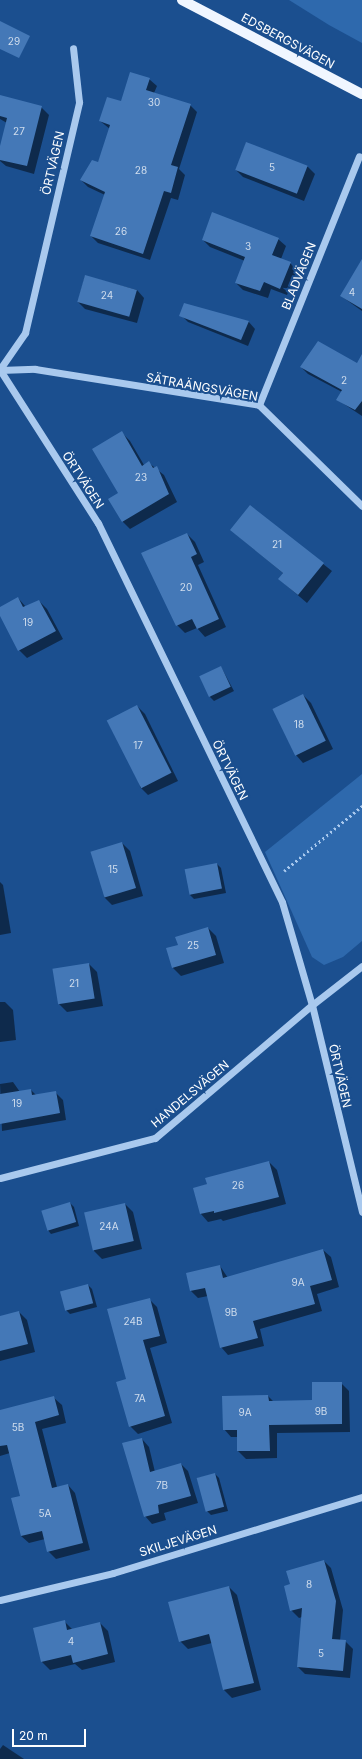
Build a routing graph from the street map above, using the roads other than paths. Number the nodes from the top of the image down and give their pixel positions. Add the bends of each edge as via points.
1 (182, 0) edge
2 (73, 48) dead end
3 (362, 94) edge
4 (359, 156) dead end
5 (0, 370) edge
6 (259, 405) junction
7 (362, 506) edge
8 (362, 966) edge
9 (312, 1004) junction
10 (0, 1178) edge
11 (362, 1212) edge
12 (362, 1497) edge
13 (0, 1600) edge

1 - 3 main road, EDSBERGSVÄGEN
2 - 5 street, ÖRTVÄGEN via 79,102 25,333
4 - 6 street, BLADVÄGEN
5 - 6 street, SÄTRAÄNGSVÄGEN via 35,368
5 - 9 street, ÖRTVÄGEN via 98,523 282,902
6 - 7 street, SÄTRAÄNGSVÄGEN
8 - 9 street, HANDELSVÄGEN
9 - 10 street, HANDELSVÄGEN via 155,1138
9 - 11 street, ÖRTVÄGEN
12 - 13 street, SKILJEVÄGEN via 113,1573

